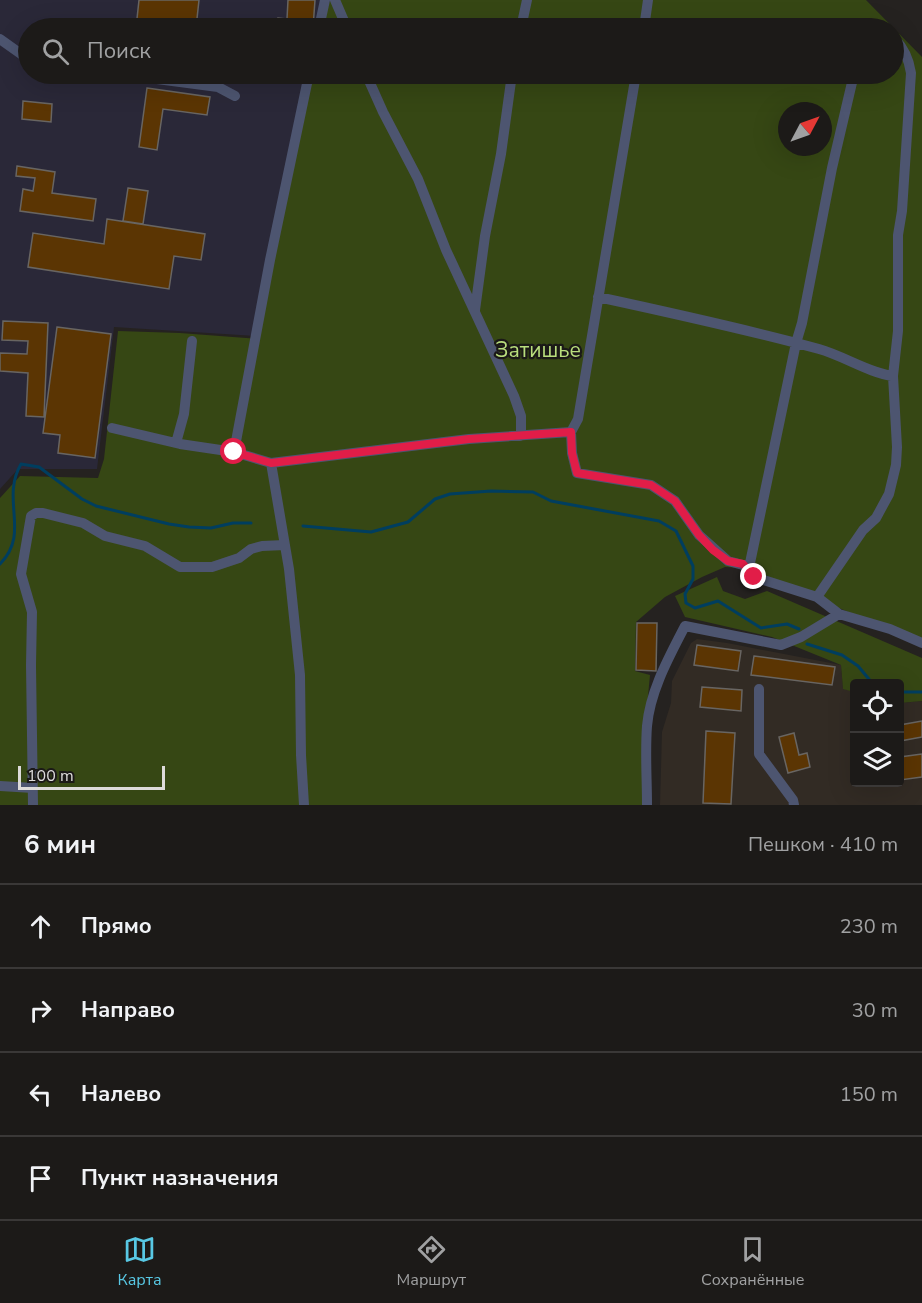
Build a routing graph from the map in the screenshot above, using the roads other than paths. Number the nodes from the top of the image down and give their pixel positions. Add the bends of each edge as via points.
1 (325, 0) edge
2 (335, 0) edge
3 (527, 0) edge
4 (648, 0) edge
5 (321, 18) edge
6 (343, 18) edge
7 (523, 18) edge
8 (645, 18) edge
9 (0, 39) edge
10 (904, 51) edge
11 (18, 52) edge
12 (195, 84) edge
13 (307, 84) edge
14 (370, 84) edge
15 (511, 84) edge
16 (634, 84) edge
17 (852, 84) edge
18 (235, 96) dead end
19 (598, 297) junction
20 (475, 311) junction
21 (192, 341) dead end
22 (796, 343) junction
23 (893, 376) junction
24 (112, 428) dead end
25 (571, 432) junction
26 (521, 436) junction
27 (176, 443) junction
28 (234, 452) junction
29 (271, 463) junction
30 (285, 544) junction
31 (743, 564) junction
32 (817, 597) junction
33 (839, 614) junction
34 (922, 643) edge
35 (759, 689) dead end
36 (0, 786) edge
37 (33, 788) junction
38 (33, 805) edge
39 (304, 805) edge
40 (647, 805) edge
41 (794, 805) edge

1 - 5 street
2 - 6 street
3 - 7 street
4 - 8 street
9 - 11 street
10 - 23 street via 911,73 898,235 898,331
12 - 18 street via 218,87
13 - 28 street
14 - 20 street via 418,180
15 - 20 street
16 - 19 street
17 - 22 street
19 - 22 street
19 - 25 street via 578,419
20 - 26 street via 514,396
21 - 27 street via 184,414
22 - 23 street
22 - 31 street via 754,547 750,563
23 - 32 street via 897,447 889,494 876,518 863,530
24 - 27 street
25 - 26 street
25 - 31 street via 577,473 651,485 675,501 713,550 728,561
26 - 29 street
27 - 28 street
28 - 29 street
29 - 30 street
30 - 37 street via 251,549 239,558 212,567 180,567 146,546 105,536 83,523 43,513 31,516 21,574 32,612
30 - 39 street via 300,675
31 - 32 street via 754,577
32 - 33 street
33 - 34 street
33 - 40 street via 781,645 685,626 651,704 647,725
35 - 41 street via 759,754
36 - 37 street
37 - 38 street

